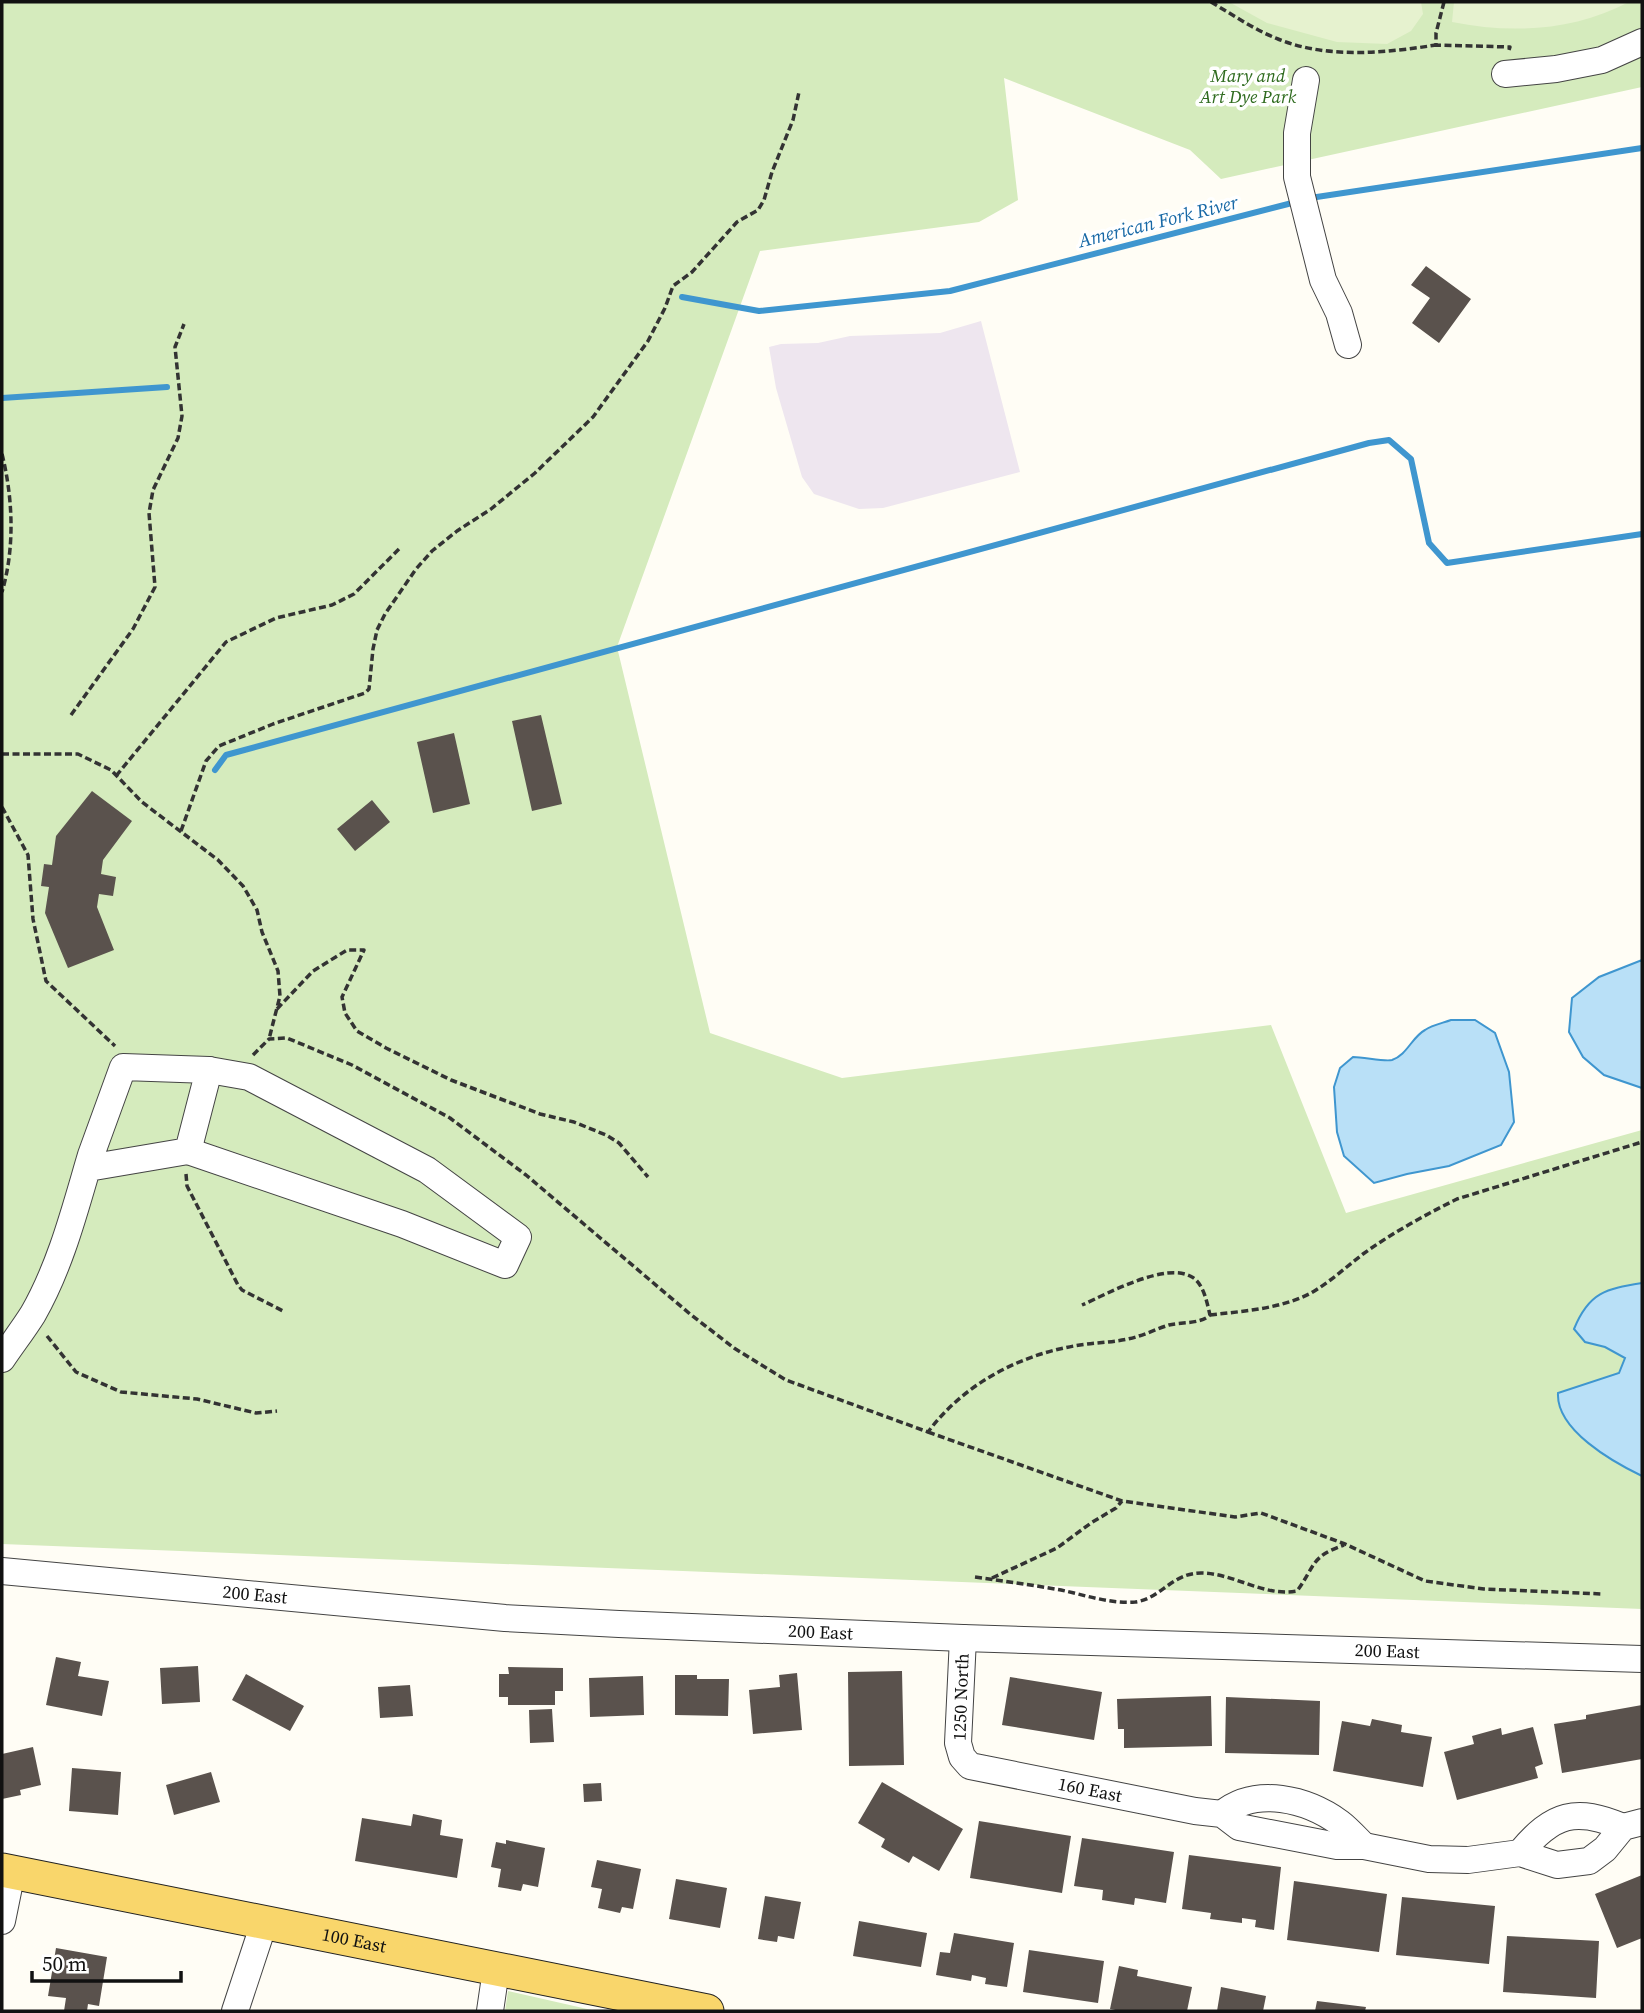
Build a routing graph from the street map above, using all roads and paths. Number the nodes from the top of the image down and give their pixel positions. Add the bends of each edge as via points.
1 (1212, 2) edge
2 (1444, 2) edge
3 (1436, 33) dead end
4 (1642, 42) edge
5 (1436, 45) dead end
6 (1505, 74) dead end
7 (1306, 80) dead end
8 (799, 92) dead end
9 (184, 324) dead end
10 (1348, 345) dead end
11 (2, 454) edge
12 (401, 547) dead end
13 (2, 592) edge
14 (71, 715) dead end
15 (2, 754) edge
16 (117, 776) junction
17 (2, 807) edge
18 (181, 831) junction
19 (277, 1009) junction
20 (269, 1039) junction
21 (246, 1061) dead end
22 (123, 1067) junction
23 (209, 1070) junction
24 (1642, 1142) edge
25 (188, 1151) junction
26 (88, 1168) junction
27 (648, 1177) dead end
28 (1082, 1305) dead end
29 (283, 1311) dead end
30 (33, 1314) junction
31 (1210, 1315) junction
32 (2, 1359) edge
33 (277, 1411) dead end
34 (928, 1432) junction
35 (1122, 1501) junction
36 (1345, 1544) junction
37 (2, 1572) edge
38 (975, 1577) dead end
39 (990, 1579) junction
40 (1603, 1594) dead end
41 (963, 1638) junction
42 (1642, 1659) edge
43 (961, 1757) joint
44 (1223, 1814) junction
45 (1633, 1824) edge
46 (1364, 1846) junction
47 (1520, 1853) junction
48 (7, 1871) edge
49 (2, 1921) edge
50 (264, 1923) junction
51 (495, 1970) junction
52 (696, 2010) edge
53 (235, 2011) edge
54 (490, 2011) edge

1 - 5 path via 1280,40 1317,49 1395,51
2 - 3 path
4 - 6 street via 1602,60
7 - 10 street via 1297,133 1297,177 1324,280
8 - 18 path via 793,120 758,210 737,222 692,272 673,286 648,341 593,418 535,473 416,569 377,630 369,689 219,746 206,761
9 - 14 path via 175,347 182,416 178,438 153,490 149,513 155,587 133,629
11 - 13 path via 11,509
12 - 16 path via 354,594 332,605 276,618 226,642
15 - 16 path via 78,754
16 - 18 path
17 - 22 path via 28,855 33,919 46,981 113,1043
18 - 19 path via 218,860 243,886 257,910 278,971
19 - 20 path
19 - 27 path via 313,971 347,950 364,950 342,997 345,1013 357,1031 451,1080 606,1135
20 - 21 path
20 - 34 path via 287,1038 311,1047 450,1118 526,1175 690,1314 786,1380
22 - 23 street
22 - 26 street
23 - 25 street
23 - 25 street via 249,1077 427,1170 518,1237 505,1265 402,1224
24 - 31 path via 1457,1199 1365,1253 1311,1293 1268,1308
25 - 26 street
25 - 29 path via 187,1186 238,1285
26 - 30 street via 67,1237
28 - 31 path via 1142,1279 1184,1273 1194,1278 1204,1293
30 - 32 street
30 - 33 path via 76,1371 100,1384 121,1392 197,1399 256,1413
31 - 34 path via 1206,1320 1179,1322 1138,1337 1031,1357 972,1388
34 - 35 path
35 - 36 path via 1235,1517 1261,1513
35 - 39 path via 1057,1548
36 - 39 path via 1323,1553 1311,1564 1297,1591 1284,1593 1207,1573 1189,1573 1136,1602
36 - 40 path via 1425,1581 1450,1586
37 - 41 street, 200 East via 505,1618
38 - 39 path
41 - 42 street, 200 East
41 - 43 street, 1250 North via 957,1726
43 - 44 street, 160 East via 970,1766 995,1772
44 - 46 street, 160 East via 1239,1827 1336,1846
44 - 46 street via 1234,1804 1251,1799 1293,1800 1340,1823
45 - 47 street, 160 East via 1564,1816 1546,1826
45 - 47 street, 160 East via 1582,1863 1557,1865
46 - 47 street, 160 East via 1429,1859 1468,1860
48 - 49 street
48 - 50 main road, 100 East
50 - 51 main road, 100 East
50 - 53 street
51 - 52 main road, 100 East
51 - 54 street

